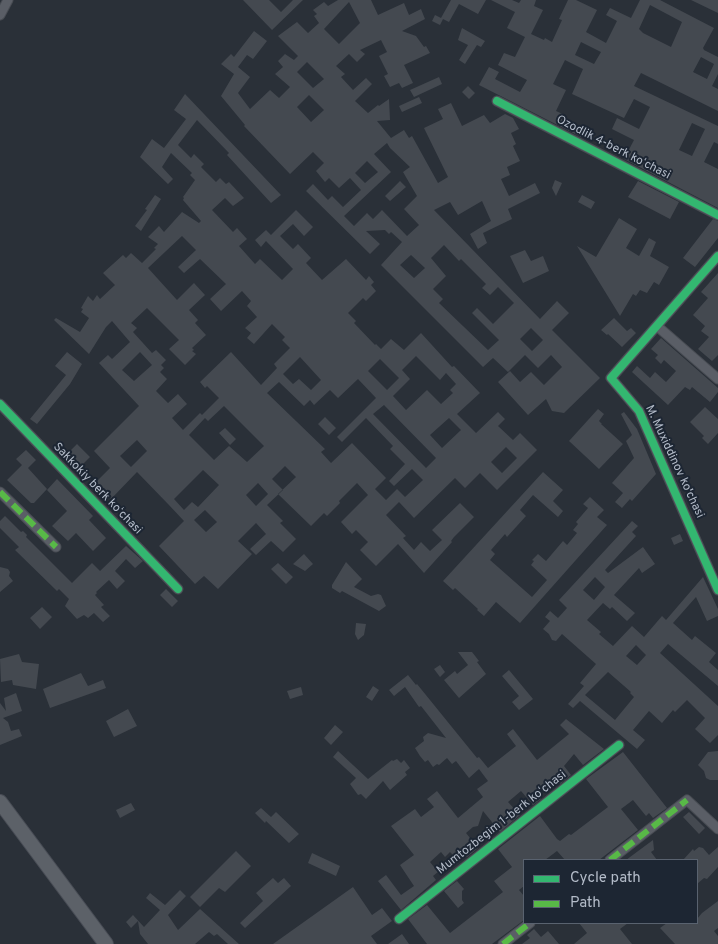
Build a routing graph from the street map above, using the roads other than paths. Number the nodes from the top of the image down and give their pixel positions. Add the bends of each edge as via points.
1 (8, 0) edge
2 (0, 15) edge
3 (497, 101) dead end
4 (718, 215) edge
5 (718, 256) edge
6 (657, 326) junction
7 (718, 380) edge
8 (0, 404) edge
9 (0, 492) edge
10 (56, 547) dead end
11 (178, 589) dead end
12 (718, 590) edge
13 (619, 745) dead end
14 (0, 802) edge
15 (718, 829) edge
16 (611, 859) edge
17 (398, 919) dead end
18 (529, 924) edge
19 (106, 944) edge
20 (503, 944) edge

1 - 2 street
3 - 4 street, Ozodlik 4-berk koʻchasi
5 - 6 street
6 - 7 street
6 - 12 street, M. Muxiddinov ko'chasi via 611,378 640,411
8 - 11 street, Sakkokiy berk koʻchasi
9 - 10 street
13 - 17 street, Mumtozbegim 1-berk koʻchasi
14 - 19 main road
15 - 16 street via 687,800
18 - 20 street

